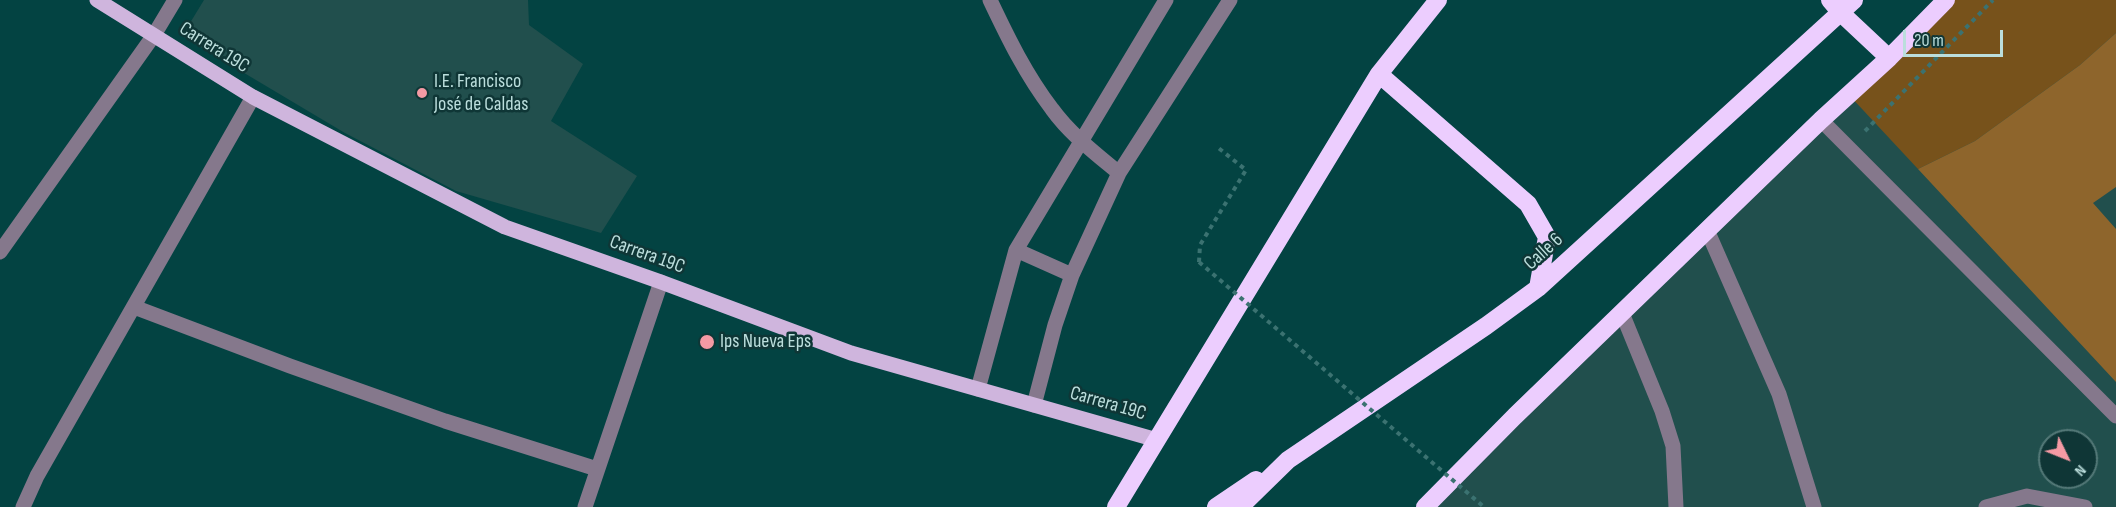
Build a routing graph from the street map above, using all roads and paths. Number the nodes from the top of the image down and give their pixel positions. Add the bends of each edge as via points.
1 (96, 0) edge
2 (175, 0) edge
3 (990, 0) edge
4 (1166, 0) edge
5 (1230, 0) edge
6 (1438, 0) edge
7 (1946, 0) edge
8 (1993, 0) edge
9 (1842, 4) edge
10 (154, 35) junction
11 (1889, 58) junction
12 (1379, 74) junction
13 (253, 97) junction
14 (1821, 120) junction
15 (1082, 142) junction
16 (1216, 146) dead end
17 (1847, 148) junction
18 (1119, 174) junction
19 (1707, 230) junction
20 (1, 250) edge
21 (1016, 250) junction
22 (1072, 275) junction
23 (661, 282) junction
24 (1538, 288) junction
25 (134, 307) junction
26 (1622, 314) junction
27 (978, 389) junction
28 (1034, 405) junction
29 (2116, 416) edge
30 (1157, 440) junction
31 (1288, 460) junction
32 (597, 469) junction
33 (23, 507) edge
34 (585, 507) edge
35 (1116, 507) edge
36 (1216, 507) edge
37 (1240, 507) edge
38 (1425, 507) edge
39 (1484, 507) edge
40 (1676, 507) edge
41 (1814, 507) edge
42 (1986, 507) edge
43 (2085, 507) edge

1 - 10 main road, Carrera 19C
2 - 10 street
3 - 15 street via 1018,60 1052,110
4 - 15 street
5 - 18 street
6 - 12 highway
7 - 11 highway
8 - 17 path
9 - 11 highway
9 - 24 highway, Calle 6
10 - 13 main road, Carrera 19C
10 - 20 street
11 - 14 highway
12 - 24 highway via 1528,204 1547,237
12 - 30 highway
13 - 23 main road, Carrera 19C via 505,227
13 - 25 street
14 - 17 street
14 - 19 highway
15 - 18 street
15 - 21 street
16 - 39 path, bridge via 1246,170 1200,245 1199,262
17 - 29 street
18 - 22 street
19 - 26 highway
19 - 41 street via 1779,394
21 - 22 street
21 - 27 street
22 - 28 street
23 - 27 main road, Carrera 19C via 851,353
23 - 32 street
24 - 31 highway, Calle 6
25 - 32 street via 445,421
25 - 33 street
26 - 38 highway
26 - 40 street via 1673,446
27 - 28 main road, Carrera 19C
28 - 30 main road, Carrera 19C
30 - 35 highway
31 - 36 highway
31 - 37 highway, Calle 6
32 - 34 street
42 - 43 street via 2027,496

